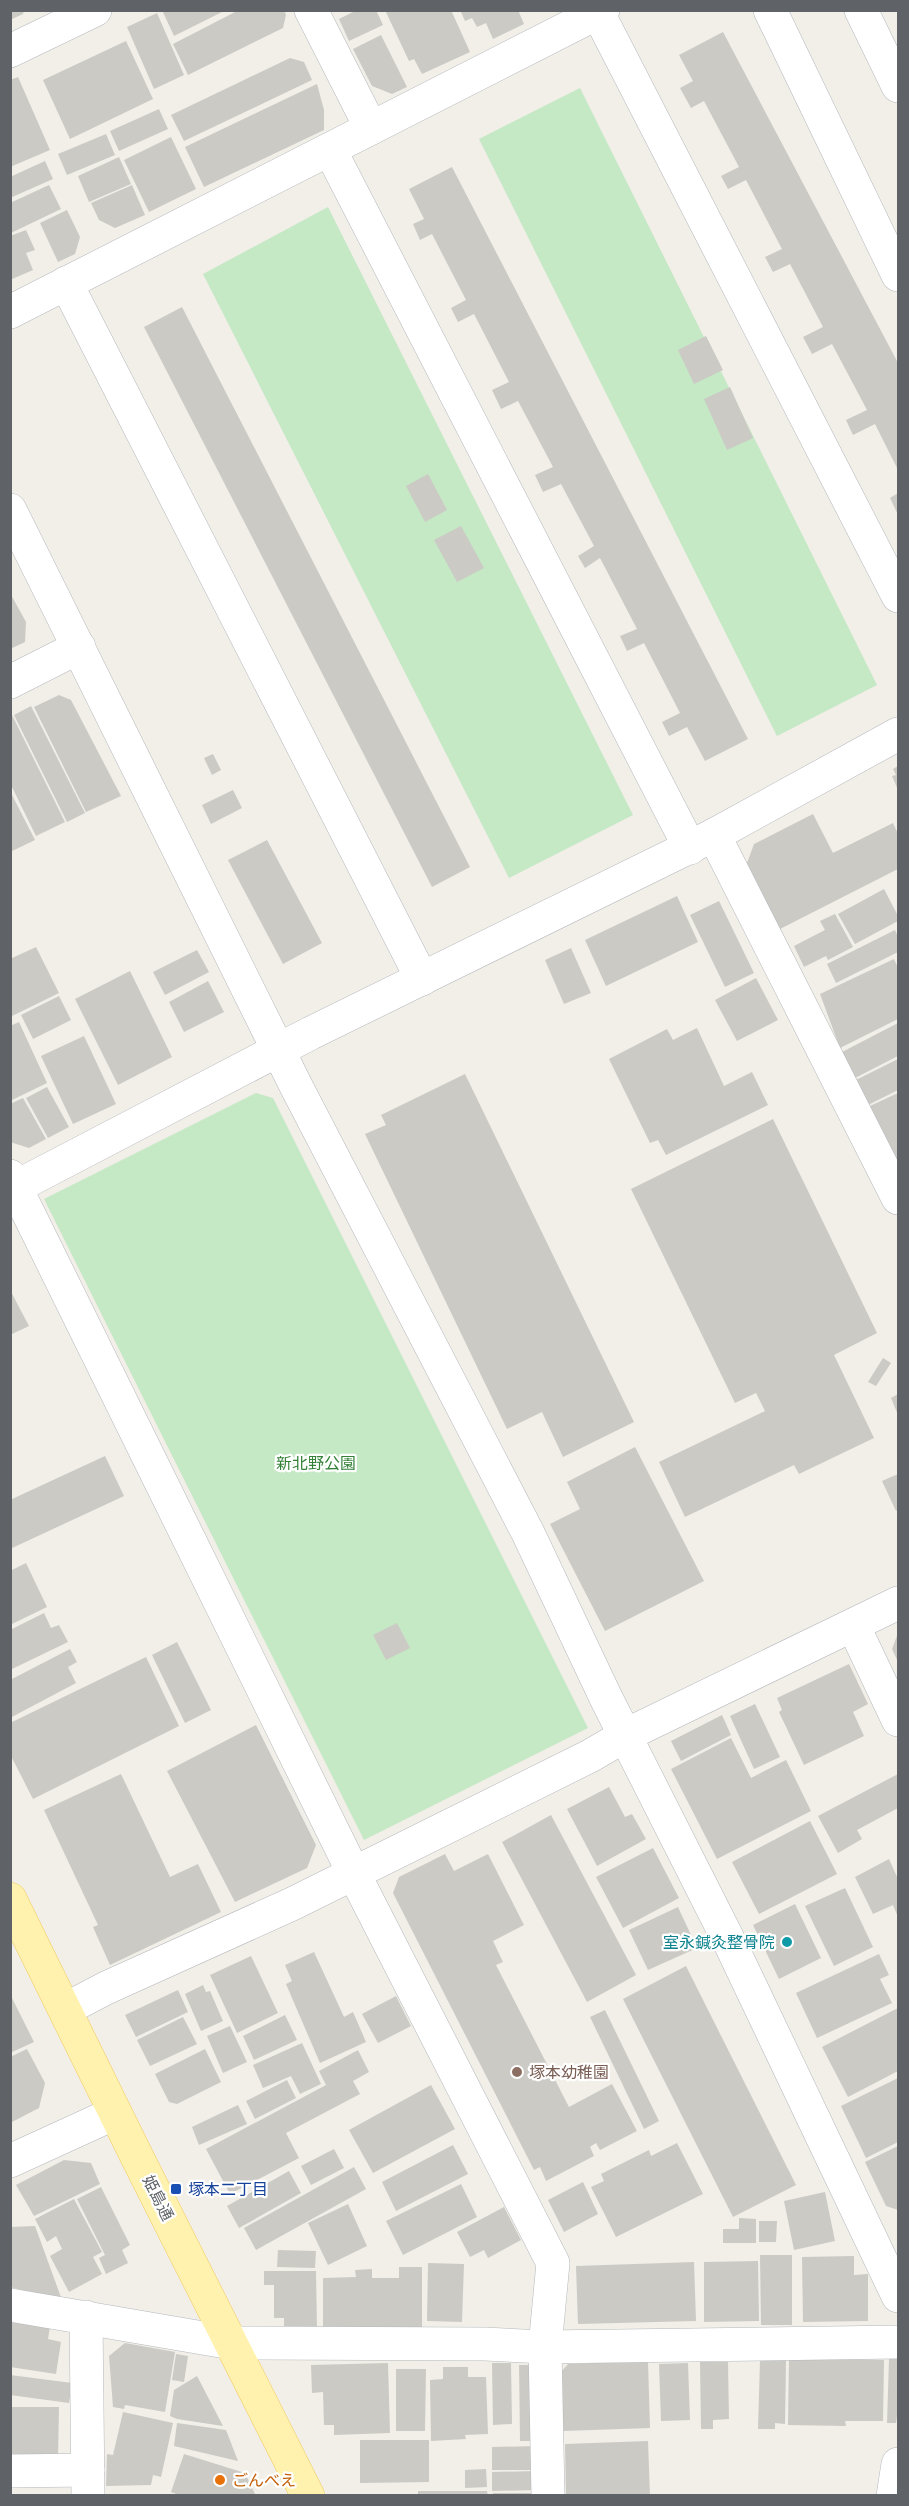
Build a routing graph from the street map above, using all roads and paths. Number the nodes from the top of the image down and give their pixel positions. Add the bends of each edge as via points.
1 (311, 10) edge
2 (770, 10) edge
3 (861, 10) edge
4 (600, 12) edge
5 (81, 13) edge
6 (10, 51) edge
7 (898, 86) edge
8 (371, 128) junction
9 (330, 150) junction
10 (898, 275) edge
11 (66, 283) junction
12 (10, 312) edge
13 (10, 510) edge
14 (898, 596) edge
15 (79, 647) junction
16 (10, 682) edge
17 (898, 734) edge
18 (702, 841) junction
19 (422, 979) junction
20 (279, 1050) junction
21 (12, 1184) edge
22 (898, 1198) edge
23 (898, 1603) edge
24 (854, 1627) junction
25 (898, 1720) edge
26 (626, 1736) junction
27 (354, 1874) junction
28 (10, 1899) edge
29 (66, 2009) junction
30 (115, 2113) junction
31 (10, 2161) edge
32 (886, 2243) edge
33 (898, 2296) edge
34 (10, 2305) edge
35 (86, 2318) junction
36 (898, 2342) edge
37 (232, 2343) junction
38 (544, 2347) junction
39 (898, 2464) edge
40 (10, 2470) edge
41 (88, 2482) edge
42 (308, 2496) edge
43 (548, 2496) edge
44 (892, 2496) edge

1 - 8 street
2 - 10 street
3 - 7 street
4 - 8 street
4 - 14 street
5 - 6 street
8 - 9 street
9 - 11 street
9 - 18 street
11 - 12 street
11 - 19 street
13 - 15 street
15 - 16 street
15 - 20 street
17 - 18 street
18 - 19 street
18 - 22 street
19 - 20 street
20 - 21 street
20 - 26 street via 528,1533
21 - 27 street
23 - 24 street
24 - 25 street
24 - 26 street
26 - 27 street
26 - 32 street
27 - 29 street
27 - 38 street via 553,2263
28 - 29 main road, 姫島通
29 - 30 main road, 姫島通
30 - 31 street
30 - 37 main road, 姫島通
32 - 33 street
34 - 35 street
35 - 37 street
35 - 41 street
36 - 38 street
37 - 38 street
37 - 42 main road, 姫島通
38 - 43 street
39 - 44 street
40 - 41 street

